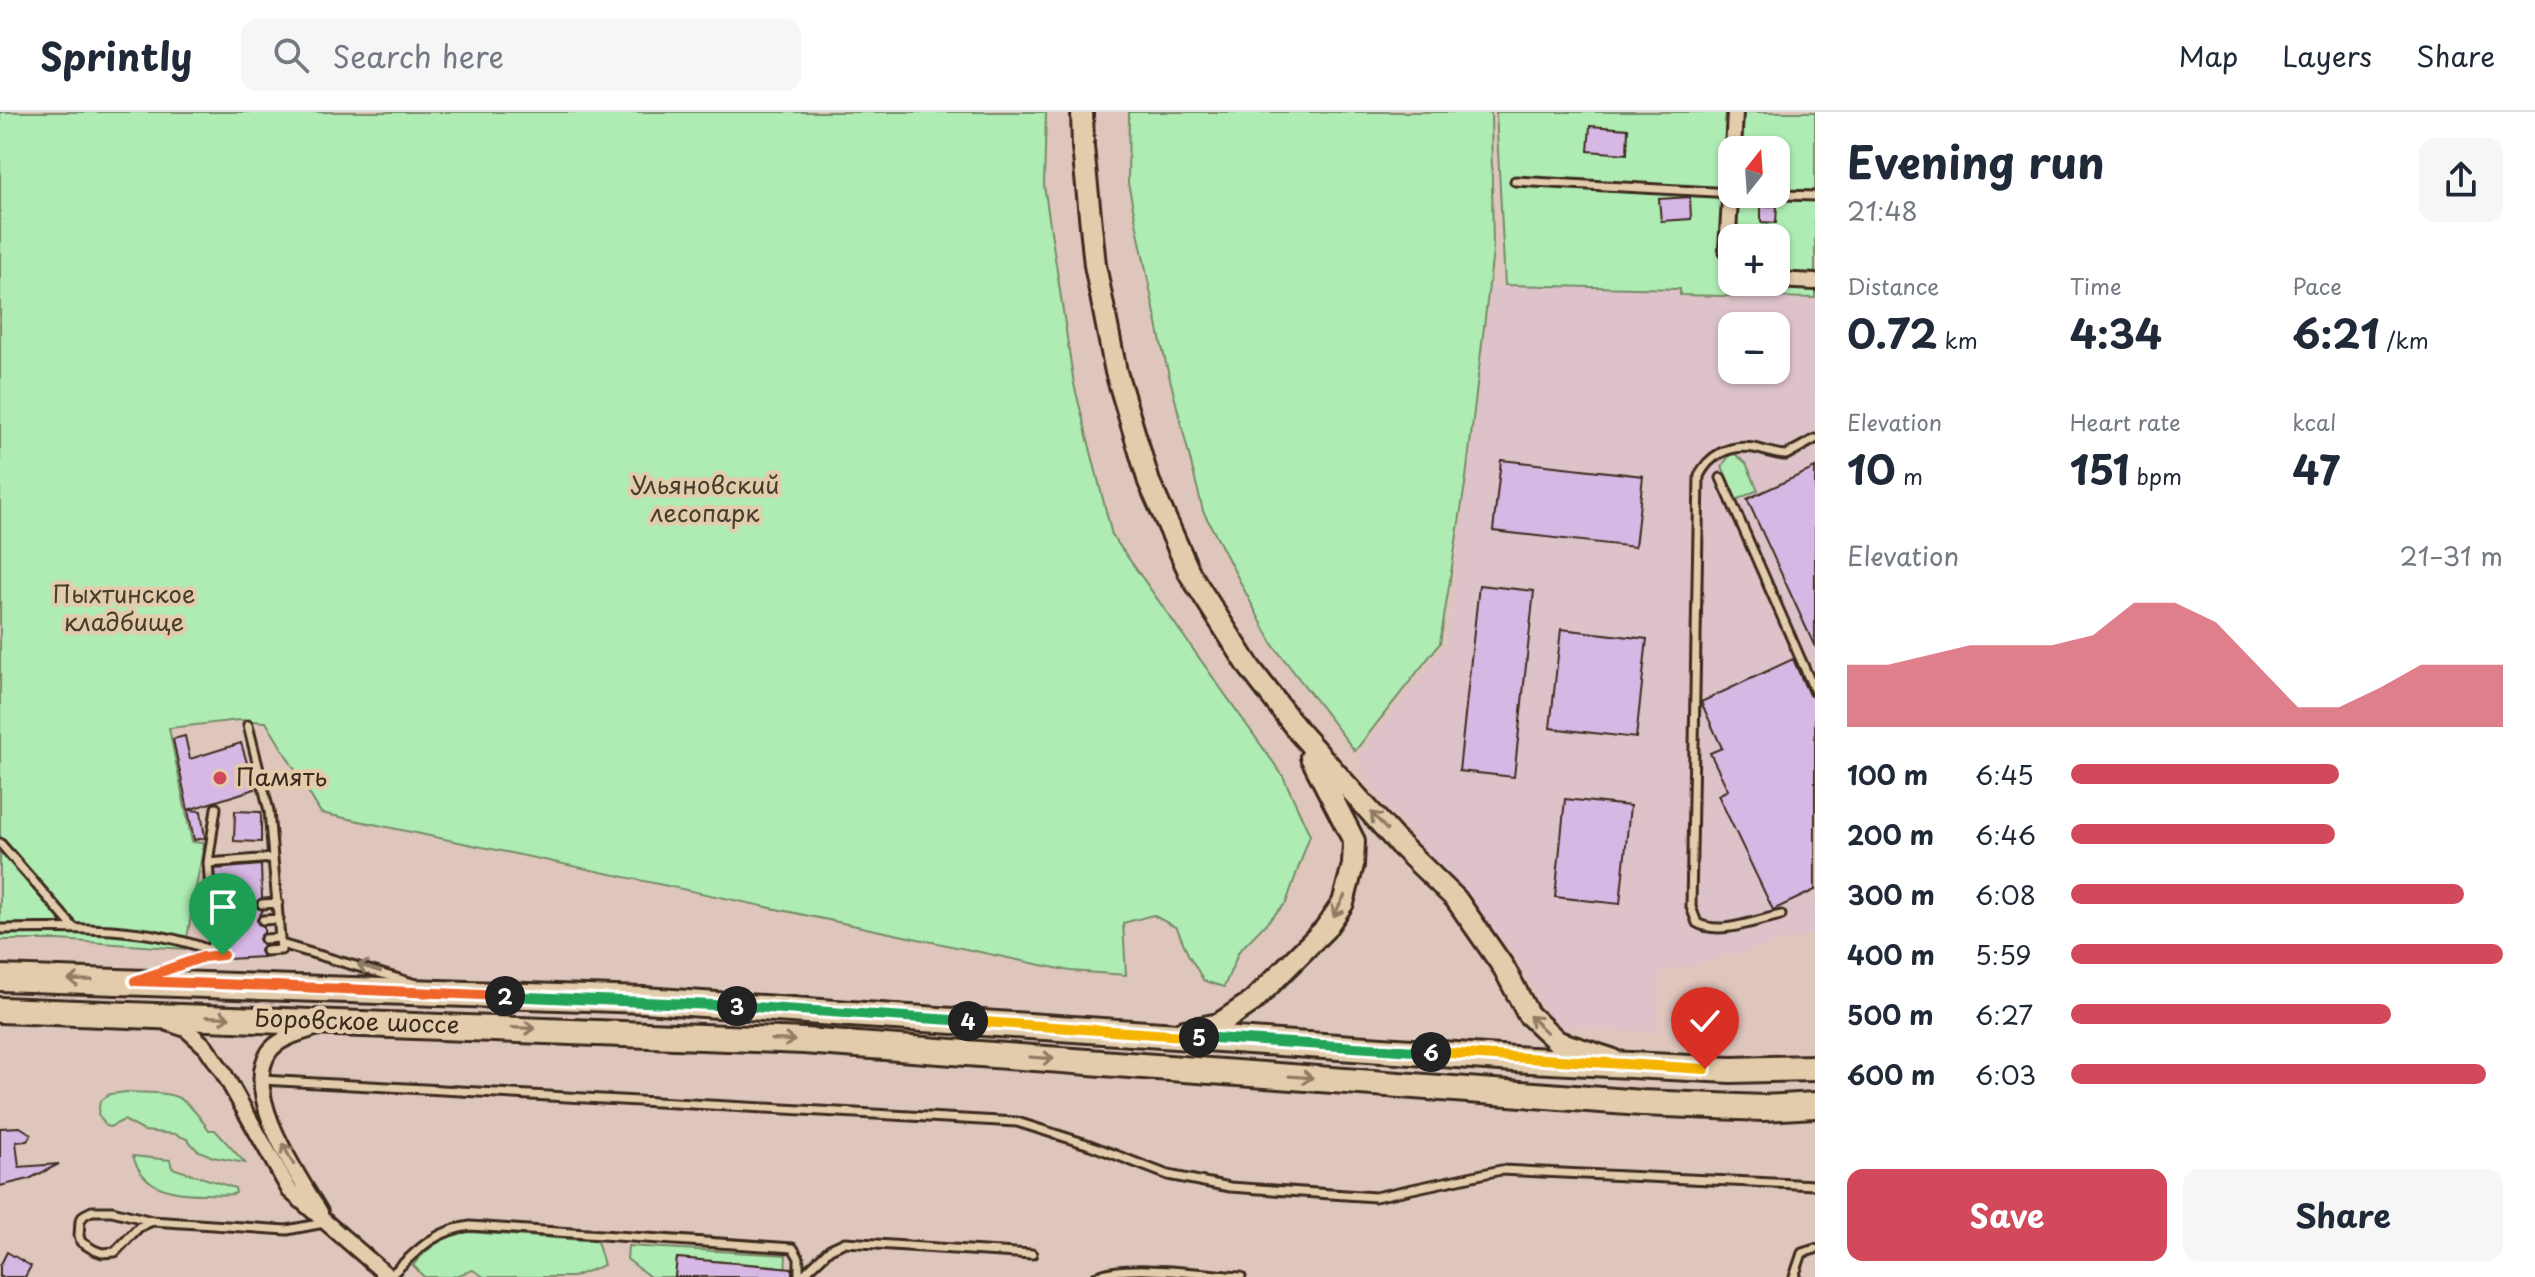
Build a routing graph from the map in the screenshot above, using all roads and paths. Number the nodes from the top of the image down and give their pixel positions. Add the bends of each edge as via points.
1 (1082, 112) edge
2 (1735, 112) edge
3 (1734, 136) edge
4 (1515, 181) dead end
5 (1718, 192) edge
6 (1790, 195) edge
7 (1815, 196) edge
8 (1790, 281) edge
9 (1815, 282) edge
10 (1815, 439) edge
11 (1721, 478) dead end
12 (1815, 692) edge
13 (248, 725) dead end
14 (1299, 732) junction
15 (216, 808) dead end
16 (0, 843) edge
17 (273, 858) junction
18 (208, 863) junction
19 (278, 903) junction
20 (262, 904) dead end
21 (1781, 915) dead end
22 (279, 919) junction
23 (263, 920) dead end
24 (74, 928) junction
25 (0, 929) edge
26 (265, 939) dead end
27 (281, 941) junction
28 (212, 948) junction
29 (266, 951) dead end
30 (223, 955) dead end
31 (0, 978) edge
32 (135, 981) junction
33 (443, 993) junction
34 (0, 1010) edge
35 (140, 1014) junction
36 (334, 1021) junction
37 (1165, 1034) junction
38 (1634, 1066) junction
39 (1815, 1068) edge
40 (262, 1080) junction
41 (1815, 1105) edge
42 (1763, 1108) junction
43 (1815, 1115) edge
44 (1815, 1185) edge
45 (152, 1221) junction
46 (327, 1222) junction
47 (1815, 1249) edge
48 (1032, 1254) dead end
49 (389, 1277) edge
50 (800, 1277) edge
51 (1096, 1277) edge
52 (1241, 1277) edge
53 (1794, 1277) edge

1 - 14 street via 1095,265 1116,372 1149,482 1190,574
2 - 3 street
4 - 5 lane
6 - 7 lane
8 - 9 street
10 - 21 lane via 1786,455 1755,448 1729,450 1711,458 1699,476 1691,907 1697,923 1709,928
11 - 12 lane
13 - 17 lane via 269,811
14 -> 37 street via 1354,841 1343,903 1325,929 1253,1001 1219,1024
38 -> 14 street via 1558,1042 1528,1014 1504,968 1456,899
15 - 18 lane
16 - 24 lane
17 - 18 lane
17 - 19 lane
18 - 28 lane via 217,924
19 - 20 lane
19 - 22 lane
22 - 23 lane
22 - 27 lane
24 - 25 lane
24 - 28 lane via 153,935
26 - 27 lane
27 - 29 lane via 281,950
33 -> 27 lane
28 - 30 lane
28 - 32 lane
32 -> 31 main road, Боровское шоссе
32 - 33 main road, Боровское шоссе
33 - 37 main road, Боровское шоссе via 644,1000
34 - 35 main road, Боровское шоссе
35 -> 36 main road, Боровское шоссе
35 - 46 street via 186,1029 206,1047 290,1191
36 - 40 street via 280,1041 269,1053
36 -> 42 main road, Боровское шоссе via 804,1041
37 - 38 main road, Боровское шоссе
38 - 39 main road, Боровское шоссе
40 - 44 lane via 1017,1122 1168,1175 1230,1187 1375,1197 1501,1170
46 -> 40 street via 274,1127 263,1102
41 - 42 main road, Боровское шоссе
42 - 43 street
45 - 45 lane via 92,1211 80,1221 79,1236 94,1250 115,1252
45 - 46 lane via 287,1230
46 - 49 street
47 - 53 lane via 1802,1253
48 - 50 lane via 841,1243
49 - 50 lane via 441,1232 470,1226 793,1248
51 - 52 lane via 1109,1271

